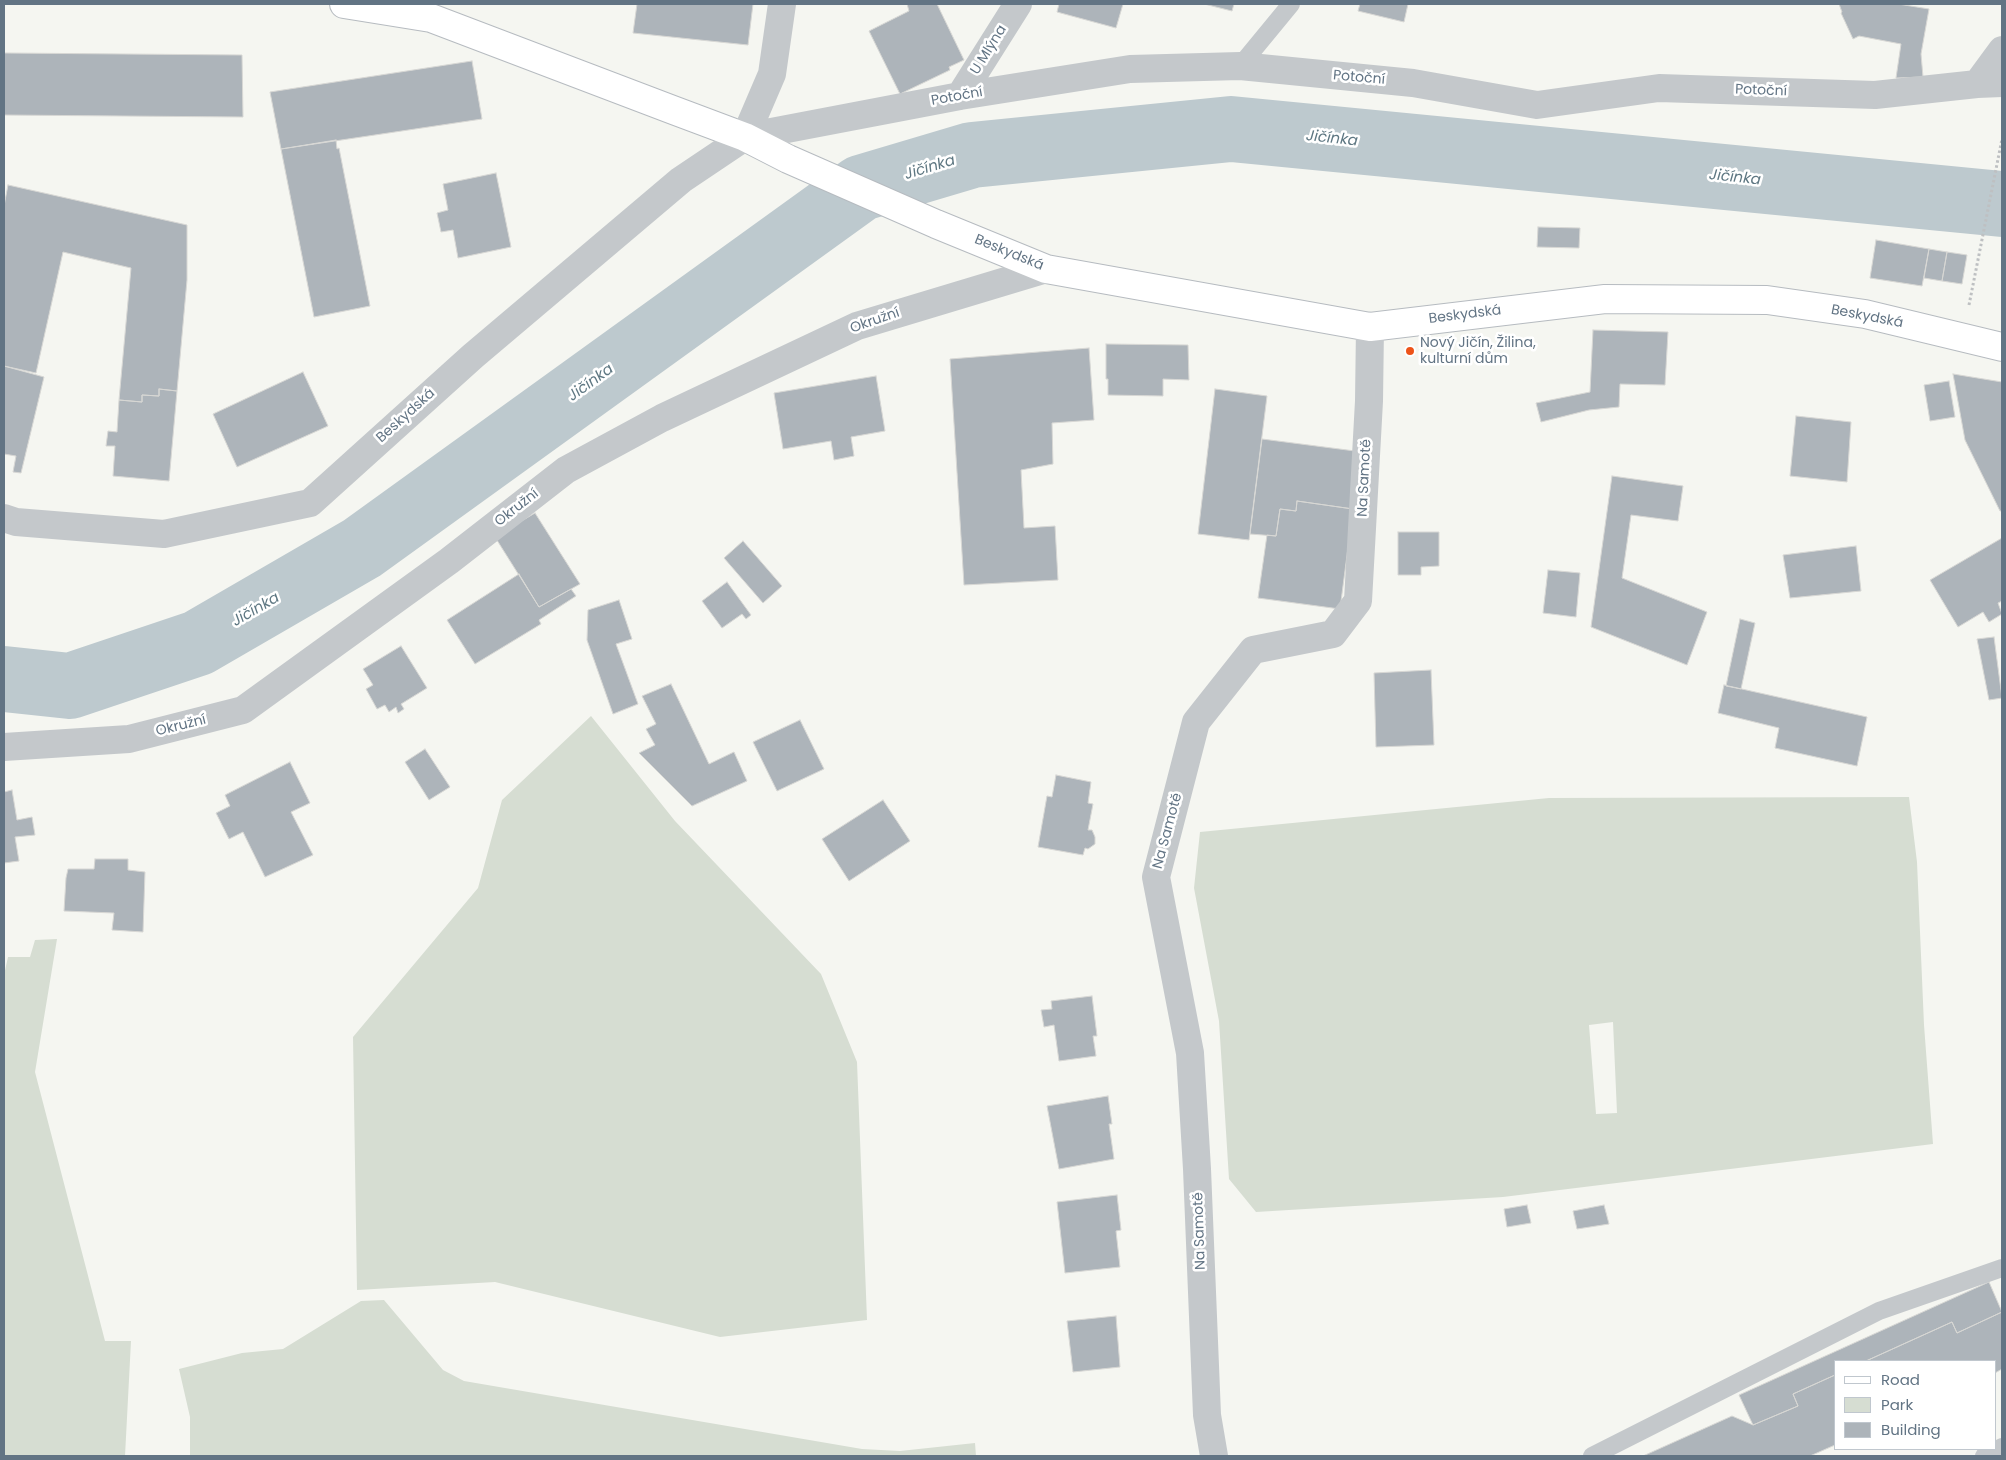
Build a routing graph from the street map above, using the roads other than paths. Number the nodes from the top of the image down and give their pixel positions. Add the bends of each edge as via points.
1 (344, 4) edge
2 (782, 4) edge
3 (1018, 4) edge
4 (1292, 4) edge
5 (2002, 50) edge
6 (1240, 66) junction
7 (1989, 83) edge
8 (960, 96) junction
9 (745, 137) junction
10 (1046, 269) junction
11 (1370, 327) junction
12 (2002, 347) edge
13 (4, 518) edge
14 (4, 747) edge
15 (2002, 1268) edge
16 (2002, 1447) edge
17 (1214, 1456) edge
18 (1592, 1456) edge
19 (1984, 1456) edge

1 - 9 street via 431,18
2 - 9 street via 772,74
3 - 8 street, U Mlýna
4 - 6 lane
5 - 7 street, Potoční
6 - 7 street, Potoční via 1414,83 1537,105 1658,88 1875,94
6 - 8 street, Potoční via 1130,69
8 - 9 street, Potoční
9 - 10 street, Beskydská via 936,224
9 - 13 street, Beskydská via 673,187 473,356 310,502 164,534 16,522
10 - 11 street, Beskydská
10 - 14 street, Okružní via 856,326 662,418 566,470 449,561 243,710 129,739
11 - 12 street, Beskydská via 1605,299 1767,300 1865,314
11 - 17 street, Na Samotě via 1358,601 1333,634 1253,650 1196,722 1156,876 1190,1053 1207,1415
15 - 18 lane via 1879,1311
16 - 19 lane

